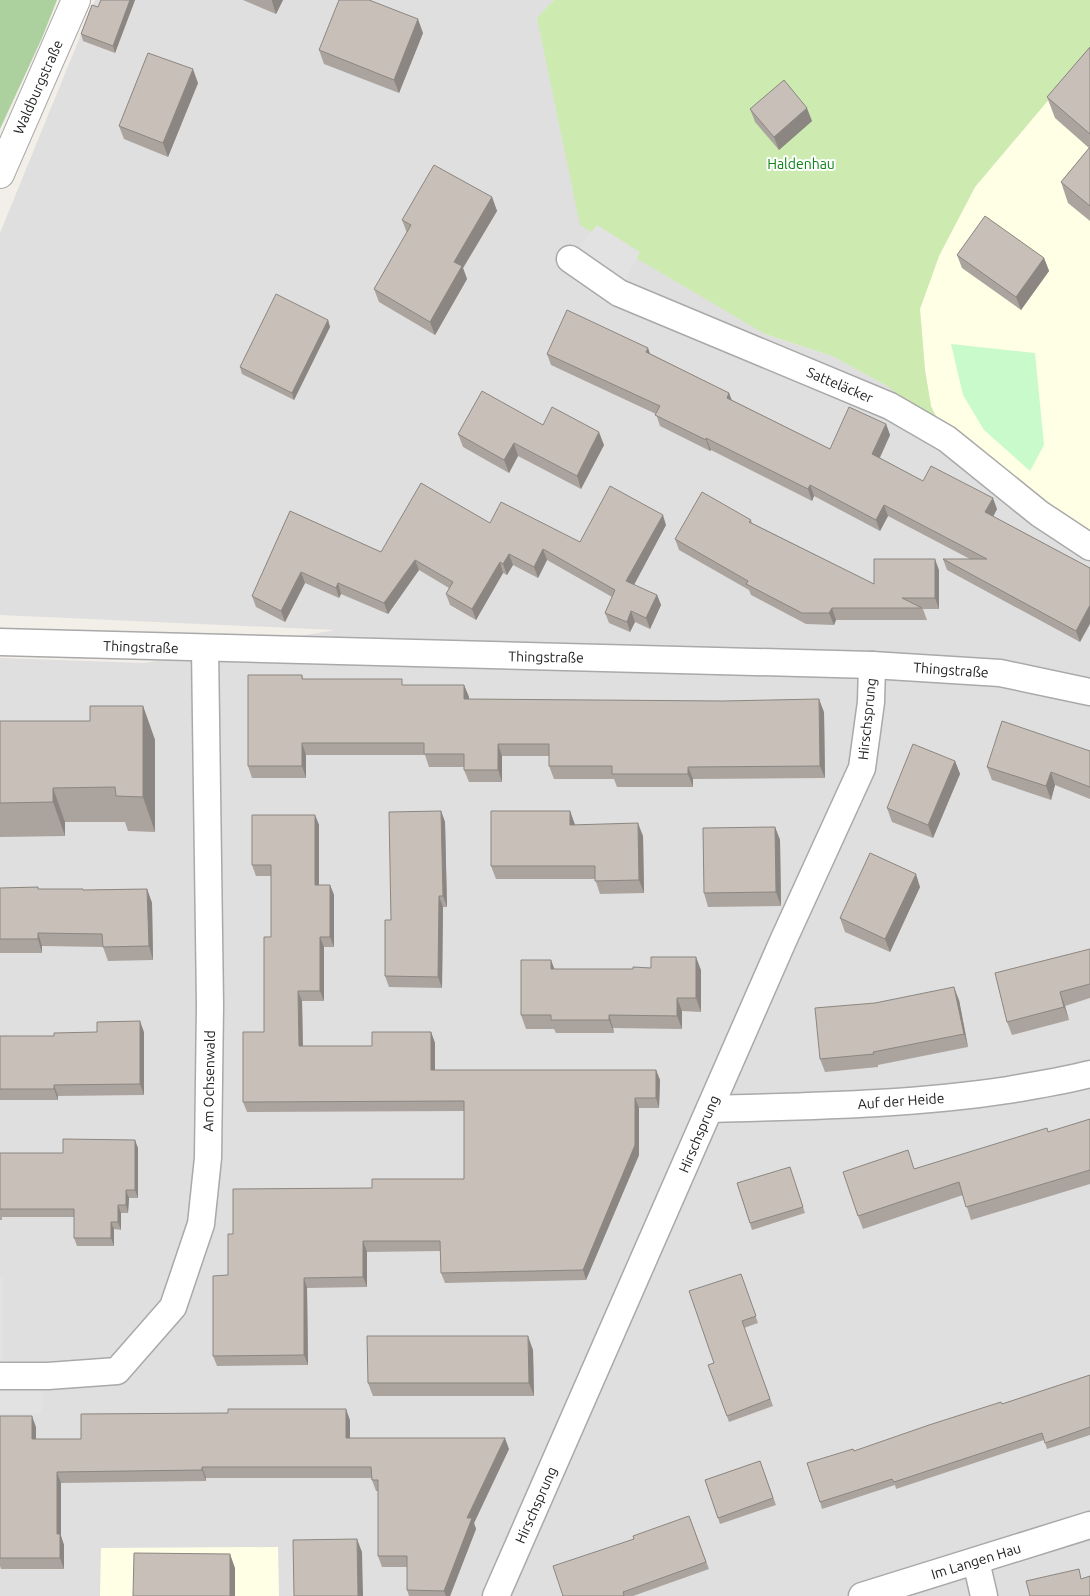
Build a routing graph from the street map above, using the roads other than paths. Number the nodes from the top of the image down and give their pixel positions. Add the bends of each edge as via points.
1 (76, 0) edge
2 (0, 174) edge
3 (570, 259) dead end
4 (1090, 547) edge
5 (0, 642) edge
6 (205, 648) junction
7 (872, 665) junction
8 (1090, 692) edge
9 (1090, 1074) edge
10 (710, 1109) junction
11 (0, 1376) edge
12 (1090, 1525) edge
13 (976, 1561) junction
14 (496, 1596) edge
15 (862, 1596) edge
16 (984, 1596) edge

1 - 2 street, Waldburgstraße
3 - 4 street, Satteläcker via 619,293 890,406 947,439 1040,514
5 - 6 street, Thingstraße
6 - 7 street, Thingstraße
6 - 11 street, Am Ochsenwald via 210,1014 208,1158 202,1224 173,1307 117,1371
7 - 8 street, Thingstraße via 1000,673
7 - 10 street, Hirschsprung via 871,702 862,768
9 - 10 street, Auf der Heide via 971,1096 876,1104
10 - 14 street, Hirschsprung
12 - 13 street, Im Langen Hau
13 - 15 street, Im Langen Hau
13 - 16 street

